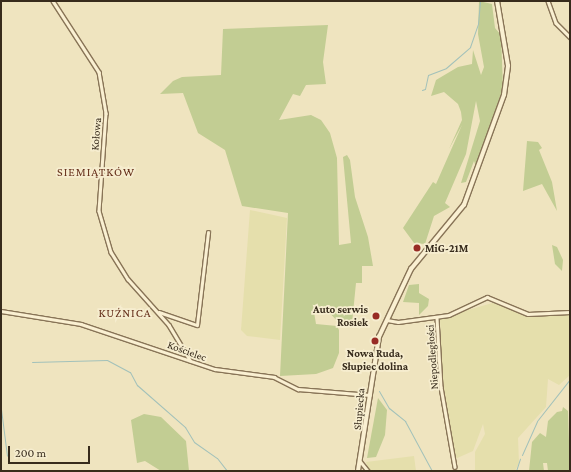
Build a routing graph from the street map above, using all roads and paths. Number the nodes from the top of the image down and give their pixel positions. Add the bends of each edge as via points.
1 (53, 1) edge
2 (497, 1) edge
3 (548, 1) edge
4 (570, 37) edge
5 (208, 233) dead end
6 (1, 311) edge
7 (159, 312) junction
8 (570, 312) edge
9 (437, 318) junction
10 (387, 320) junction
11 (190, 360) junction
12 (370, 394) junction
13 (360, 461) junction
14 (455, 467) dead end
15 (358, 471) edge
16 (368, 471) edge

1 - 7 street, Kołowa via 99,72 106,113 99,211 110,249 128,279
2 - 10 main road, Słupiecka via 507,78 481,166 456,217 411,269
3 - 4 street via 556,23
5 - 7 street, Kołowa via 197,325
6 - 11 street, Kościelec via 81,324
7 - 11 street, Kołowa
8 - 9 street, Niepodległości via 528,314 487,297
9 - 10 street
9 - 14 street, Niepodległości via 441,387
10 - 12 main road, Słupiecka via 376,348
11 - 12 street, Kościelec via 237,375 274,377 298,389
12 - 13 main road, Słupiecka
13 - 15 main road, Słupiecka
13 - 16 street

